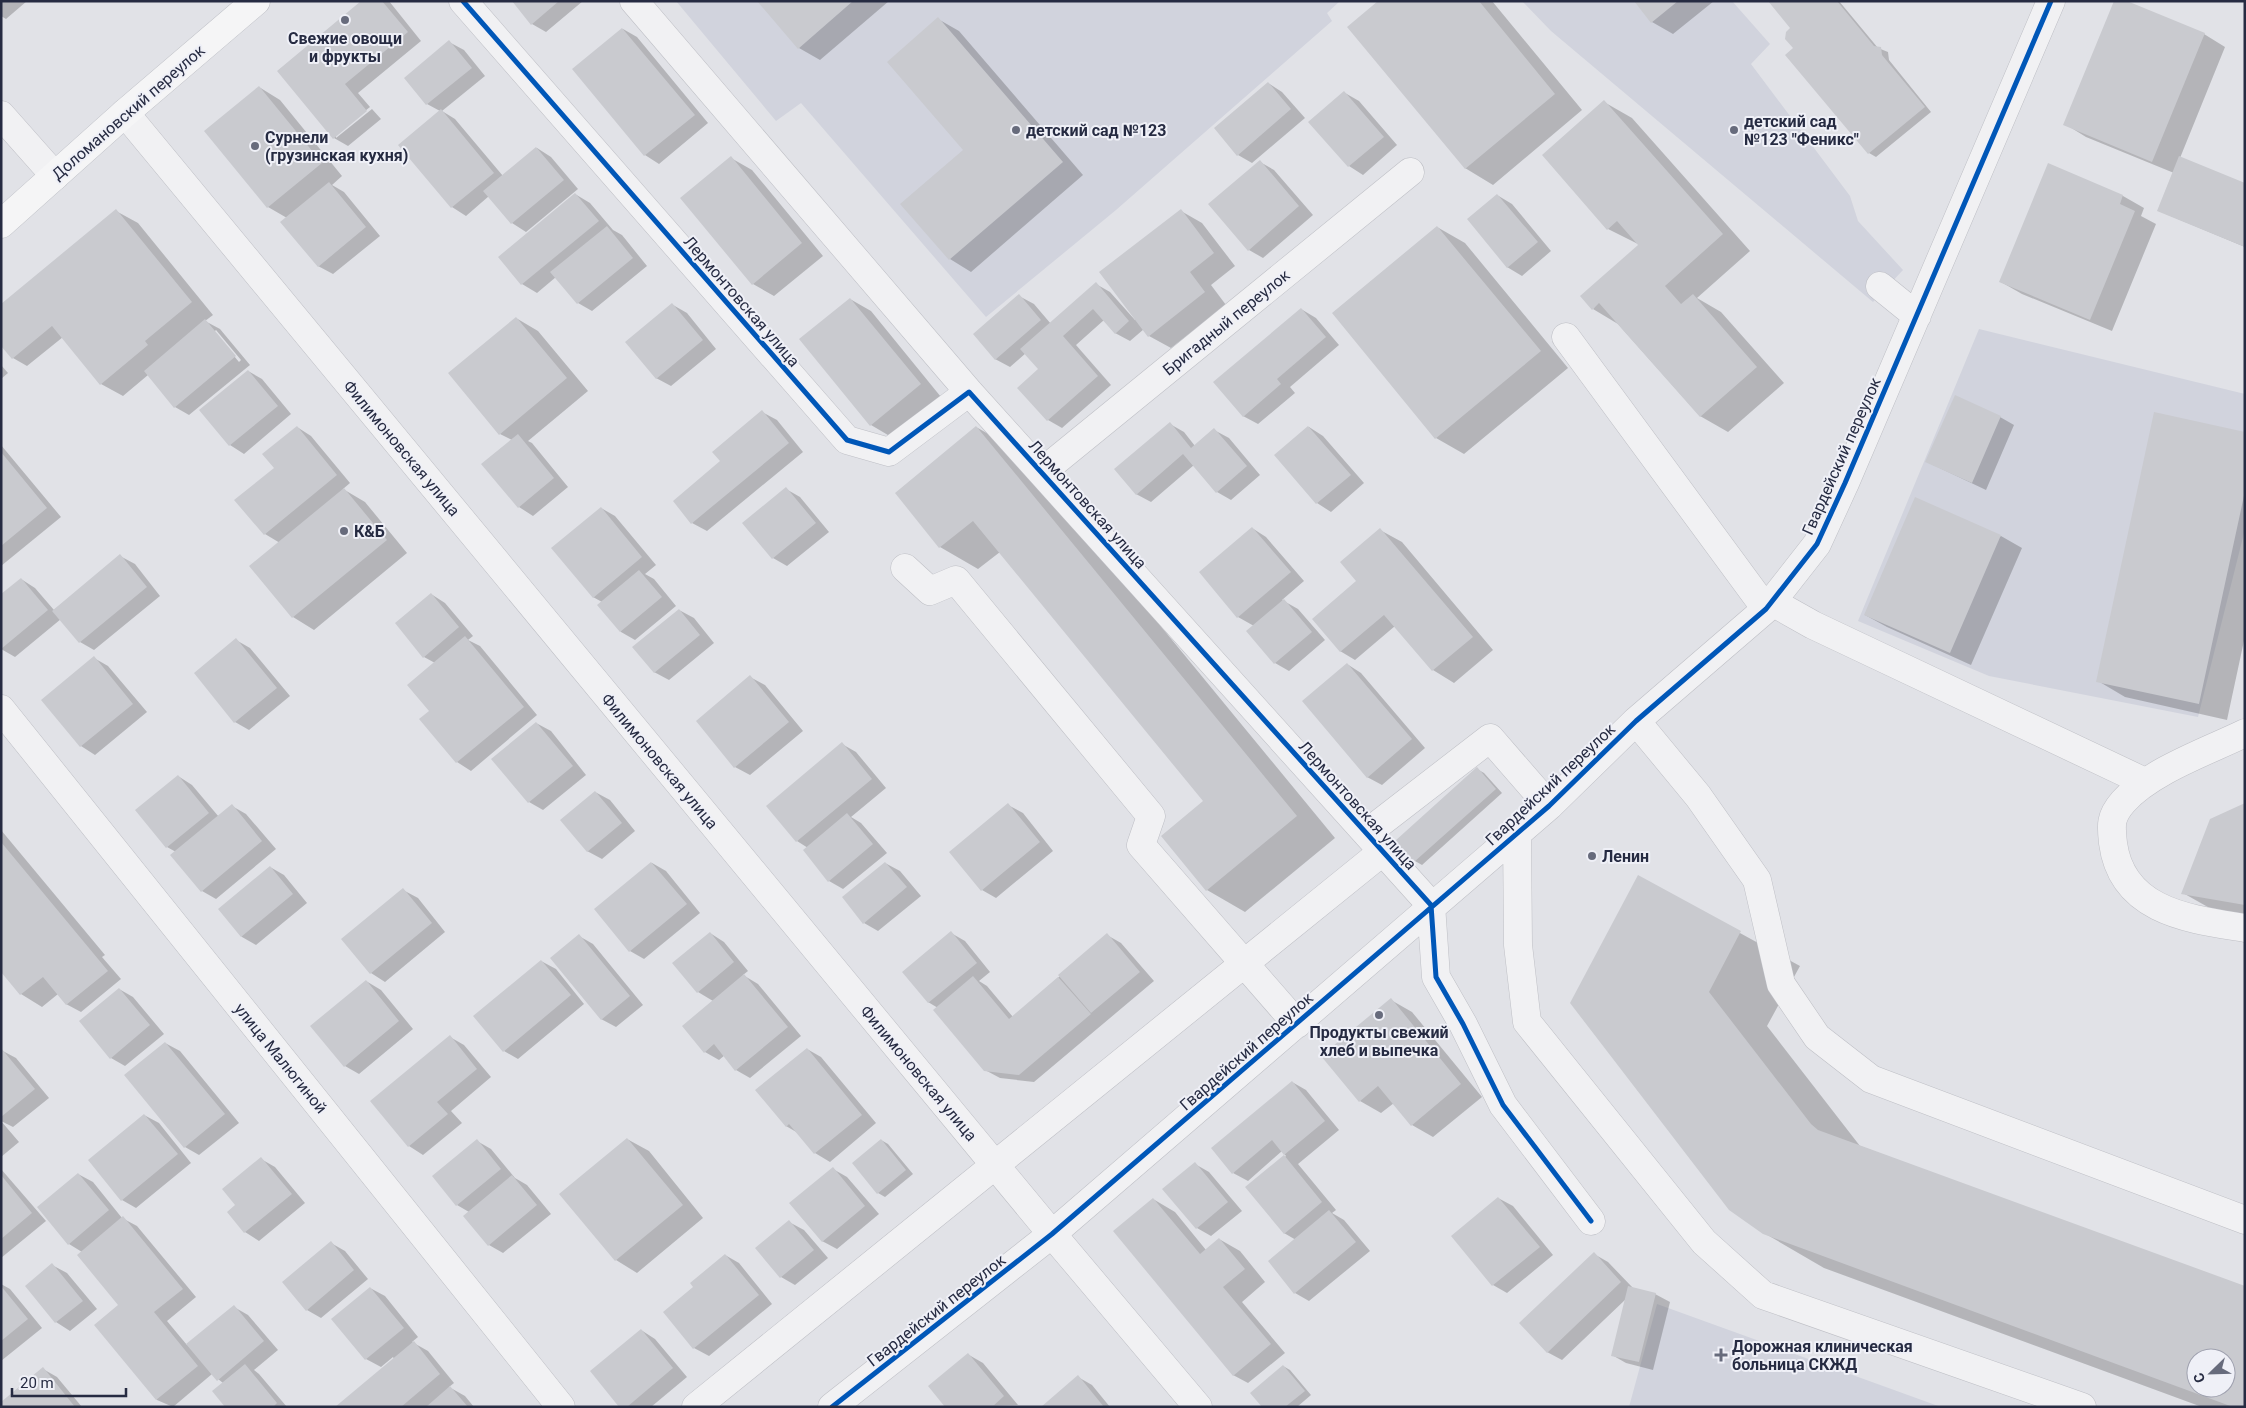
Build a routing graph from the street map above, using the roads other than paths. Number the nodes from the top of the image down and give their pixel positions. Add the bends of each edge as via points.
1 (256, 1) edge
2 (464, 1) edge
3 (634, 1) edge
4 (2051, 1) edge
5 (124, 113) junction
6 (1, 114) edge
7 (1410, 172) dead end
8 (55, 176) junction
9 (1, 224) edge
10 (1880, 286) dead end
11 (1917, 316) junction
12 (1566, 337) dead end
13 (969, 392) junction
14 (1042, 472) junction
15 (905, 568) dead end
16 (1769, 606) junction
17 (1, 709) edge
18 (1636, 722) junction
19 (2245, 733) edge
20 (2145, 782) junction
21 (1549, 806) junction
22 (1517, 833) junction
23 (1374, 842) junction
24 (1431, 905) junction
25 (2245, 928) edge
26 (1245, 963) junction
27 (1297, 1024) junction
28 (995, 1164) junction
29 (2245, 1220) edge
30 (1591, 1221) dead end
31 (1052, 1234) junction
32 (561, 1407) edge
33 (696, 1407) edge
34 (832, 1407) edge
35 (1198, 1407) edge
36 (2082, 1407) edge

1 - 5 main road, Доломановский переулок
2 - 13 street, Лермонтовская улица via 847,440 889,452
3 - 13 street, Лермонтовская улица
4 - 11 street, Гвардейский переулок
5 - 8 main road, Доломановский переулок
5 - 28 street, Филимоновская улица
6 - 8 street
7 - 14 street, Бригадный переулок
8 - 9 main road, Доломановский переулок
10 - 11 street
11 - 16 street, Гвардейский переулок via 1817,544
12 - 16 street
13 - 14 street, Лермонтовская улица
14 - 23 street, Лермонтовская улица
15 - 26 street via 930,591 956,580 1151,816 1140,845
16 - 18 street, Гвардейский переулок
16 - 20 street
17 - 32 street, улица Малюгиной
18 - 21 street, Гвардейский переулок
18 - 29 street via 1698,796 1757,880 1781,984 1816,1038 1871,1079
19 - 20 street
20 - 25 street via 2122,802 2110,822 2114,851 2133,889 2158,908 2182,918
21 - 22 street, Гвардейский переулок
21 - 23 street via 1490,738
22 - 24 street, Гвардейский переулок
22 - 36 street via 1518,945 1527,1022 1704,1242 1764,1295
23 - 24 street, Лермонтовская улица
23 - 26 street
24 - 27 street, Гвардейский переулок
24 - 30 street via 1436,977 1503,1105
26 - 27 street
26 - 28 street
27 - 31 street, Гвардейский переулок
28 - 31 street, Филимоновская улица
28 - 33 street
31 - 34 street, Гвардейский переулок
31 - 35 street, Филимоновская улица

